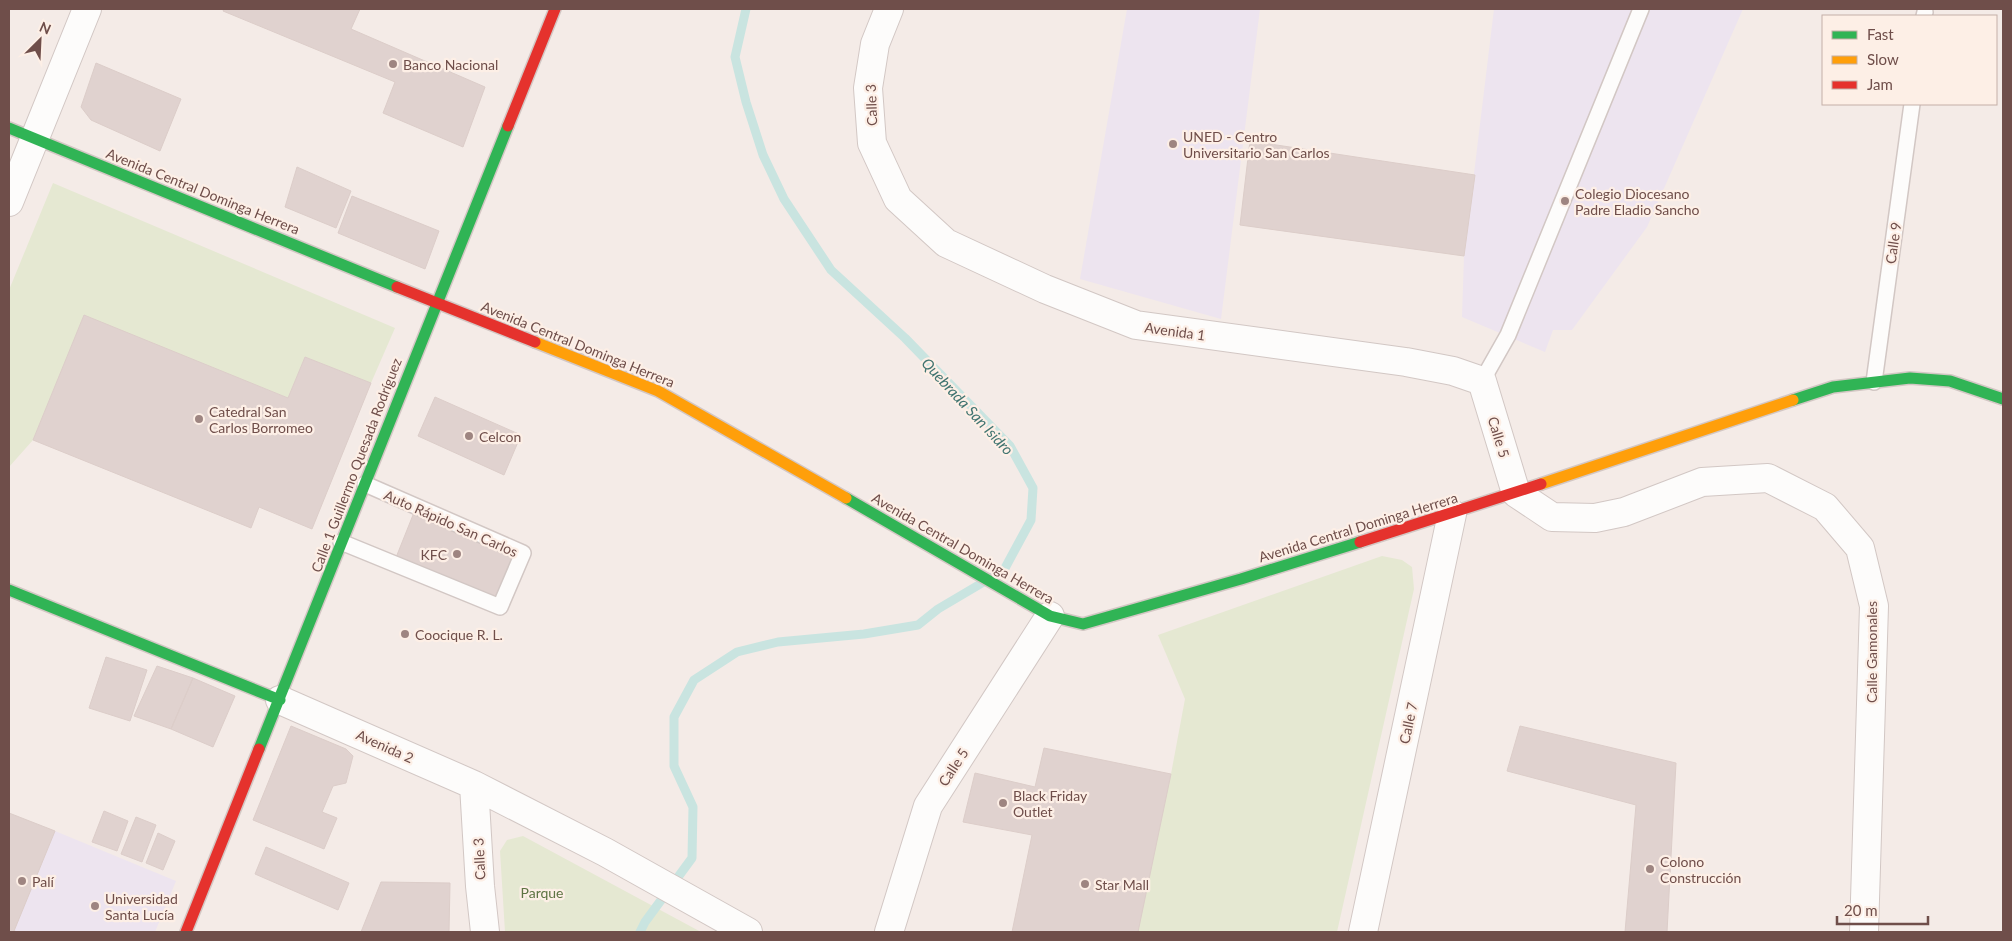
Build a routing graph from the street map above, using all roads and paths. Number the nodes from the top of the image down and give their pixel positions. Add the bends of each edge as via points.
1 (87, 9) edge
2 (555, 9) edge
3 (889, 9) edge
4 (1641, 9) edge
5 (1912, 105) edge
6 (9, 128) edge
7 (35, 138) junction
8 (898, 198) joint
9 (9, 202) edge
10 (436, 302) junction
11 (1482, 381) junction
12 (1874, 382) junction
13 (2003, 399) edge
14 (365, 484) junction
15 (1516, 493) junction
16 (1452, 514) junction
17 (342, 542) junction
18 (9, 590) edge
19 (1050, 616) junction
20 (280, 700) junction
21 (474, 785) junction
22 (186, 932) edge
23 (485, 932) edge
24 (748, 932) edge
25 (889, 932) edge
26 (1364, 932) edge
27 (1864, 932) edge

1 - 7 street
2 - 10 main road, Calle 1 Guillermo Quesada Rodríguez
3 - 8 street, Calle 3 via 875,44 868,88 872,143
4 - 11 lane via 1508,335
5 - 12 lane, Calle 9
6 - 7 main road, Avenida Central Dominga Herrera
7 - 9 street
7 - 10 main road, Avenida Central Dominga Herrera
8 - 11 street, Avenida 1 via 946,243 1045,289 1136,325 1406,362 1453,371
10 - 14 main road, Calle 1 Guillermo Quesada Rodríguez
10 - 19 main road, Avenida Central Dominga Herrera via 658,391
11 - 15 street, Calle 5
12 - 13 main road, Avenida Central Dominga Herrera via 1910,378 1950,381
12 - 15 main road, Avenida Central Dominga Herrera via 1833,387
14 - 17 main road, Calle 1 Guillermo Quesada Rodríguez
14 - 17 lane, Auto Rápido San Carlos via 523,553 500,607
15 - 16 main road, Avenida Central Dominga Herrera
15 - 27 street, Calle Gamonales via 1552,517 1595,518 1624,512 1702,482 1768,478 1825,507 1860,548 1874,606
16 - 19 main road, Avenida Central Dominga Herrera via 1083,624
16 - 26 street, Calle 7
17 - 20 main road, Calle 1 Guillermo Quesada Rodríguez
18 - 20 main road, Avenida 2
19 - 25 street, Calle 5 via 928,806
20 - 21 street, Avenida 2
20 - 22 main road, Calle 1 Guillermo Quesada Rodríguez
21 - 23 street, Calle 3
21 - 24 street, Avenida 2 via 605,852

